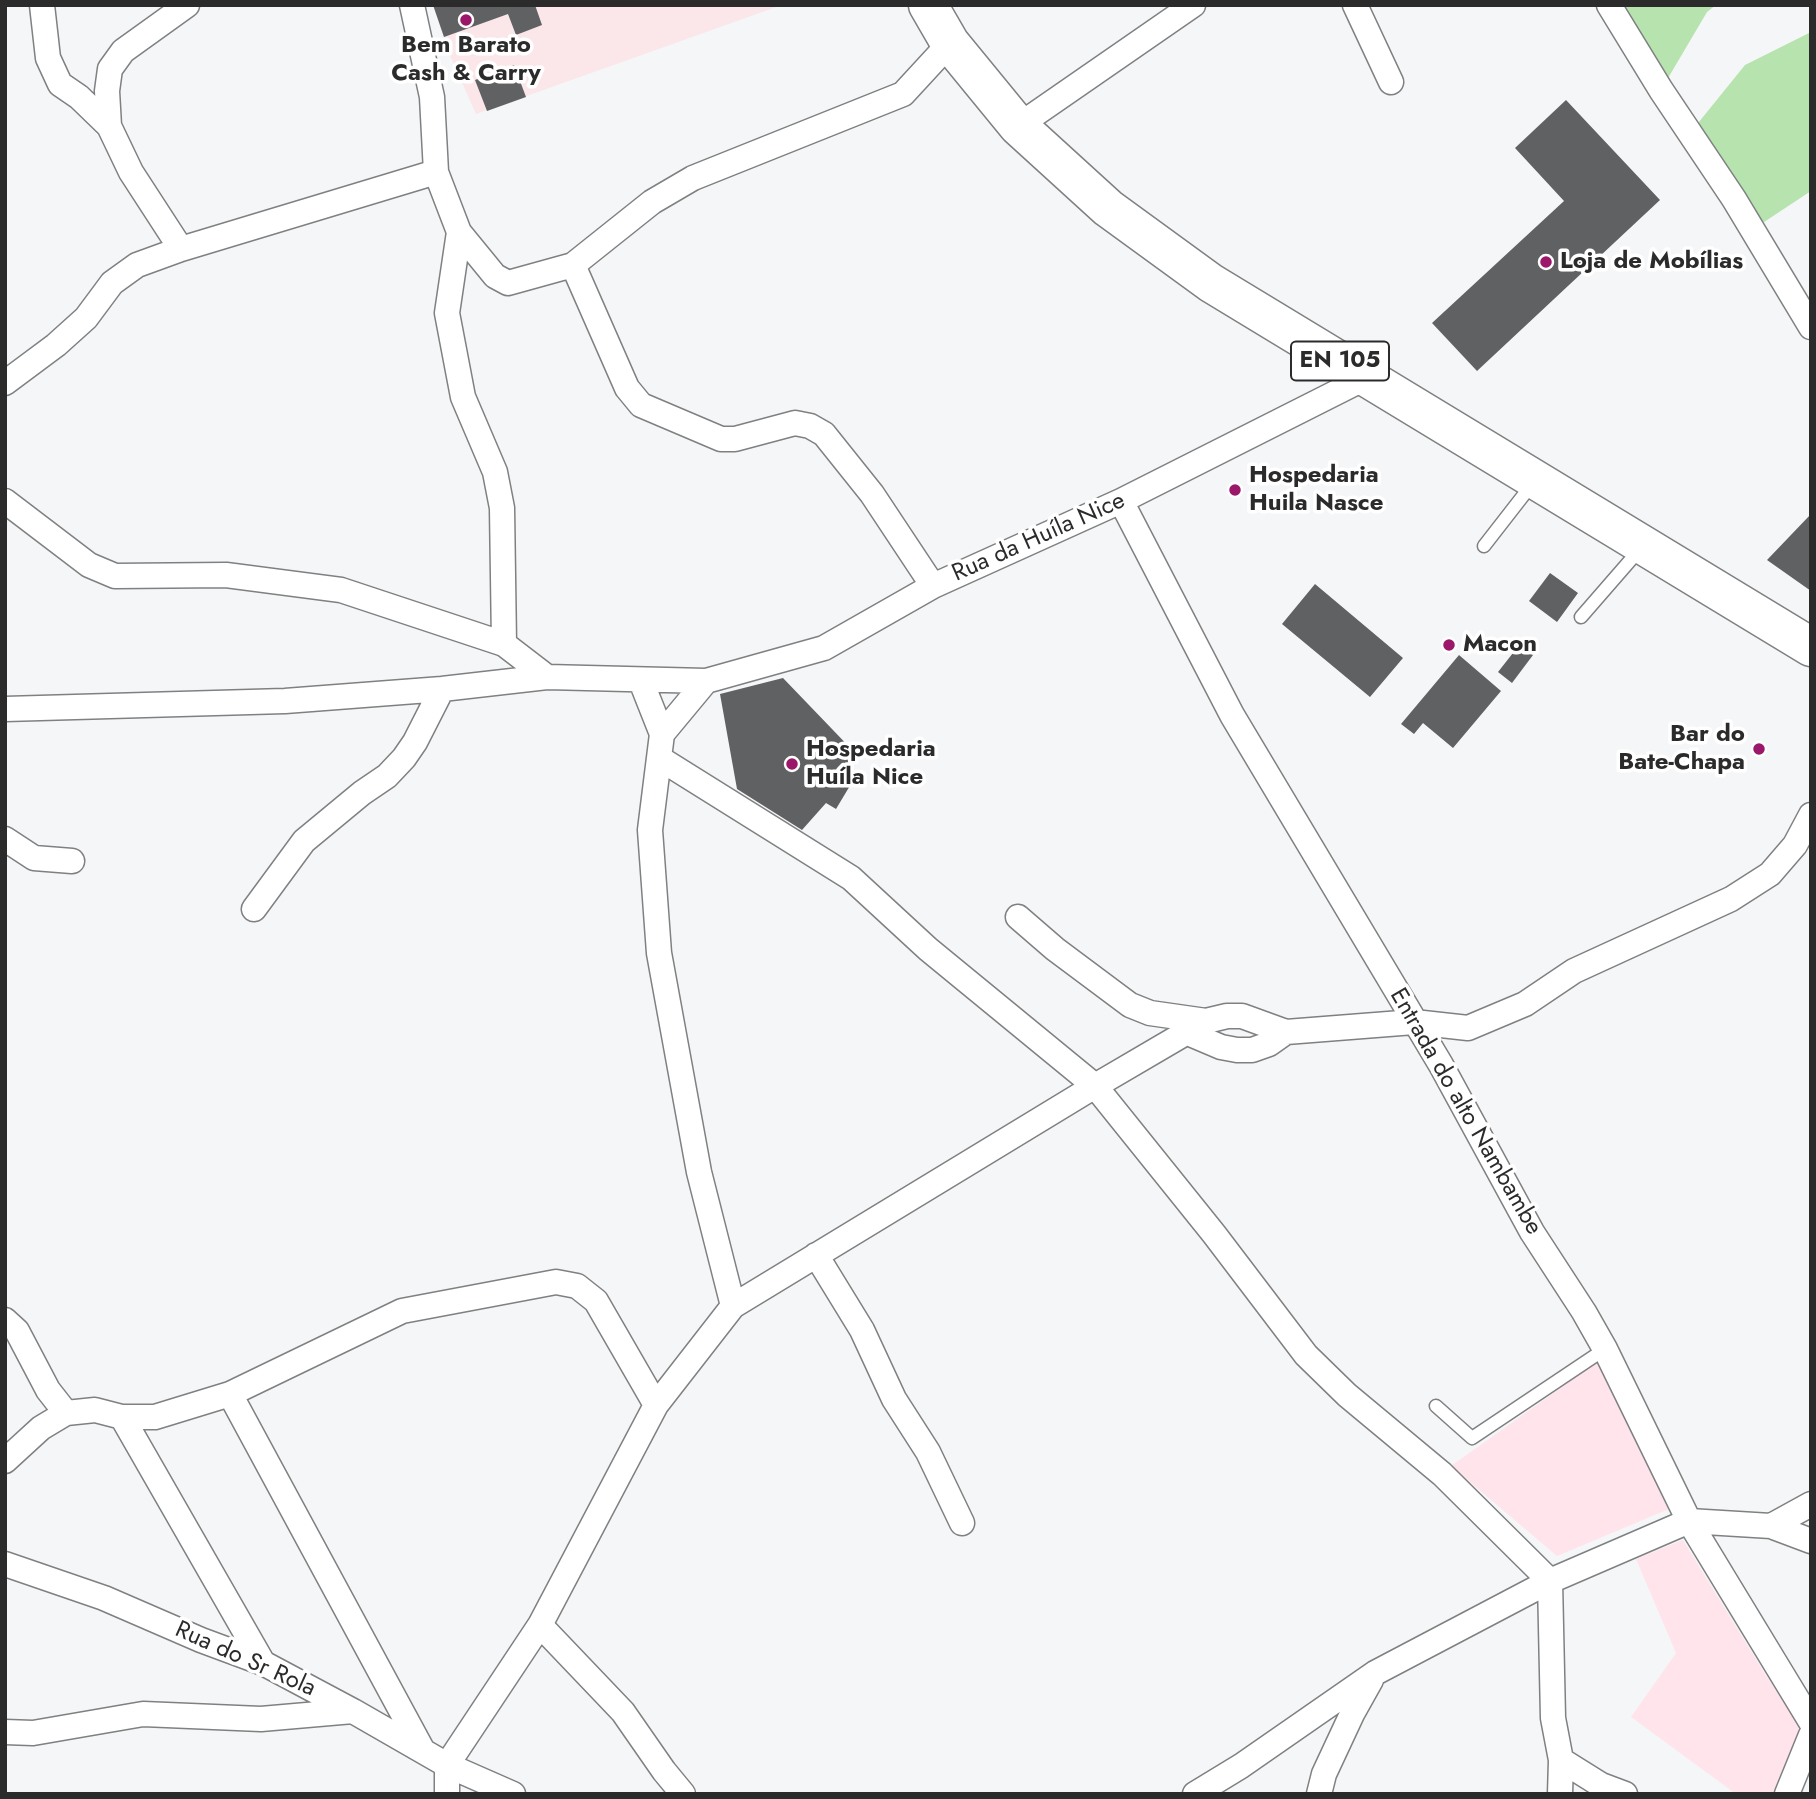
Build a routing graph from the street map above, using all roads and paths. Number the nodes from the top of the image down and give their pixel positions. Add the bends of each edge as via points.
1 (42, 5) edge
2 (187, 5) edge
3 (412, 5) edge
4 (928, 5) edge
5 (1193, 5) edge
6 (1355, 5) edge
7 (1609, 5) edge
8 (950, 43) junction
9 (1391, 82) dead end
10 (109, 126) junction
11 (1018, 126) junction
12 (436, 172) junction
13 (459, 232) junction
14 (181, 249) junction
15 (573, 265) junction
16 (1811, 327) edge
17 (1367, 377) junction
18 (5, 383) edge
19 (1535, 480) junction
20 (1121, 501) junction
21 (5, 502) edge
22 (1643, 545) junction
23 (1484, 546) dead end
24 (933, 586) junction
25 (1581, 617) dead end
26 (504, 644) junction
27 (1811, 647) edge
28 (547, 677) junction
29 (641, 681) junction
30 (706, 681) junction
31 (442, 689) junction
32 (5, 709) edge
33 (660, 746) junction
34 (1811, 815) edge
35 (5, 839) edge
36 (72, 861) dead end
37 (254, 909) dead end
38 (1018, 917) dead end
39 (1414, 1021) junction
40 (1197, 1027) junction
41 (1468, 1028) junction
42 (1286, 1032) junction
43 (1441, 1065) junction
44 (1094, 1086) junction
45 (816, 1255) junction
46 (733, 1306) junction
47 (5, 1320) edge
48 (1605, 1349) junction
49 (230, 1394) junction
50 (656, 1405) junction
51 (1436, 1406) dead end
52 (66, 1413) junction
53 (122, 1417) junction
54 (5, 1461) edge
55 (1811, 1504) edge
56 (1689, 1521) junction
57 (962, 1523) dead end
58 (1772, 1526) junction
59 (1811, 1541) edge
60 (5, 1564) edge
61 (1550, 1581) junction
62 (540, 1625) junction
63 (263, 1663) junction
64 (1375, 1673) junction
65 (352, 1711) junction
66 (1811, 1722) edge
67 (5, 1732) edge
68 (1811, 1735) edge
69 (424, 1752) junction
70 (1561, 1760) junction
71 (447, 1765) junction
72 (447, 1794) edge
73 (513, 1794) edge
74 (683, 1794) edge
75 (1195, 1794) edge
76 (1319, 1794) edge
77 (1560, 1794) edge
78 (1625, 1794) edge
79 (1787, 1794) edge

1 - 10 street via 48,58 60,84
2 - 10 street via 123,51 110,69
3 - 12 street via 432,97
4 - 8 main road, EN 105
5 - 11 street
6 - 9 street
7 - 16 street
8 - 11 main road, EN 105
8 - 15 street via 903,94 693,178 652,202
10 - 14 street via 131,172
11 - 17 main road, EN 105 via 1108,208 1212,283
12 - 13 street
12 - 14 street
13 - 15 street via 495,276 508,283
13 - 26 street via 447,313 463,397 495,472 502,508
14 - 18 street via 137,265 112,283 86,317
15 - 24 street via 627,388 641,405 721,439 795,423 810,426 824,435 872,494
17 - 19 main road, EN 105
17 - 20 street, Rua da Huíla Nice
19 - 22 main road, EN 105
19 - 23 lane
20 - 24 street, Rua da Huíla Nice
20 - 39 street, Entrada do alto Nambambe via 1232,716
21 - 26 street via 89,565 115,576 226,575 341,590
22 - 25 lane
22 - 27 main road, EN 105
24 - 30 street, Rua da Huíla Nice via 824,648
26 - 28 street
28 - 29 street, Rua da Huíla Nice
28 - 31 street, Rua da Huíla Nice
29 - 30 street, Rua da Huíla Nice
29 - 33 street
30 - 33 street
31 - 32 street, Rua da Huíla Nice via 285,701
31 - 37 street via 404,758 304,841
33 - 44 street via 850,878
33 - 46 street via 650,830 659,953 699,1172
34 - 41 street via 1795,845 1770,874 1731,900 1574,971 1525,1004
35 - 36 street via 34,858
38 - 40 street via 1130,1005
39 - 41 street
39 - 42 street
39 - 43 street, Entrada do alto Nambambe
40 - 42 street via 1227,1016 1242,1016
40 - 42 street via 1221,1047 1244,1050 1269,1044
40 - 44 street
41 - 43 street
43 - 48 street, Entrada do alto Nambambe via 1532,1232
44 - 45 street
44 - 61 street via 1306,1355 1442,1474
45 - 46 street
45 - 57 street via 862,1330
46 - 50 street
47 - 52 street
48 - 51 lane via 1472,1438
48 - 56 street, Entrada do alto Nambambe
49 - 50 street via 402,1311 556,1282 577,1286 596,1301
49 - 53 street via 155,1417
49 - 69 street
50 - 62 street
52 - 53 street via 94,1410
52 - 54 street via 41,1428
53 - 63 street
55 - 58 street
56 - 58 street
56 - 61 street
56 - 66 street, Entrada do alto Nambambe
58 - 59 street
60 - 63 street, Rua do Sr Rola via 104,1598
61 - 64 street
61 - 70 street via 1553,1718
62 - 71 street
62 - 74 street via 623,1712
63 - 65 street, Rua do Sr Rola
64 - 75 street
64 - 76 street via 1324,1774
65 - 67 street via 261,1719 143,1714 33,1732
65 - 69 street, Rua do Sr Rola
68 - 79 street
69 - 71 street, Rua do Sr Rola
70 - 77 street
70 - 78 street via 1601,1786
71 - 72 street
71 - 73 street, Rua do Sr Rola

